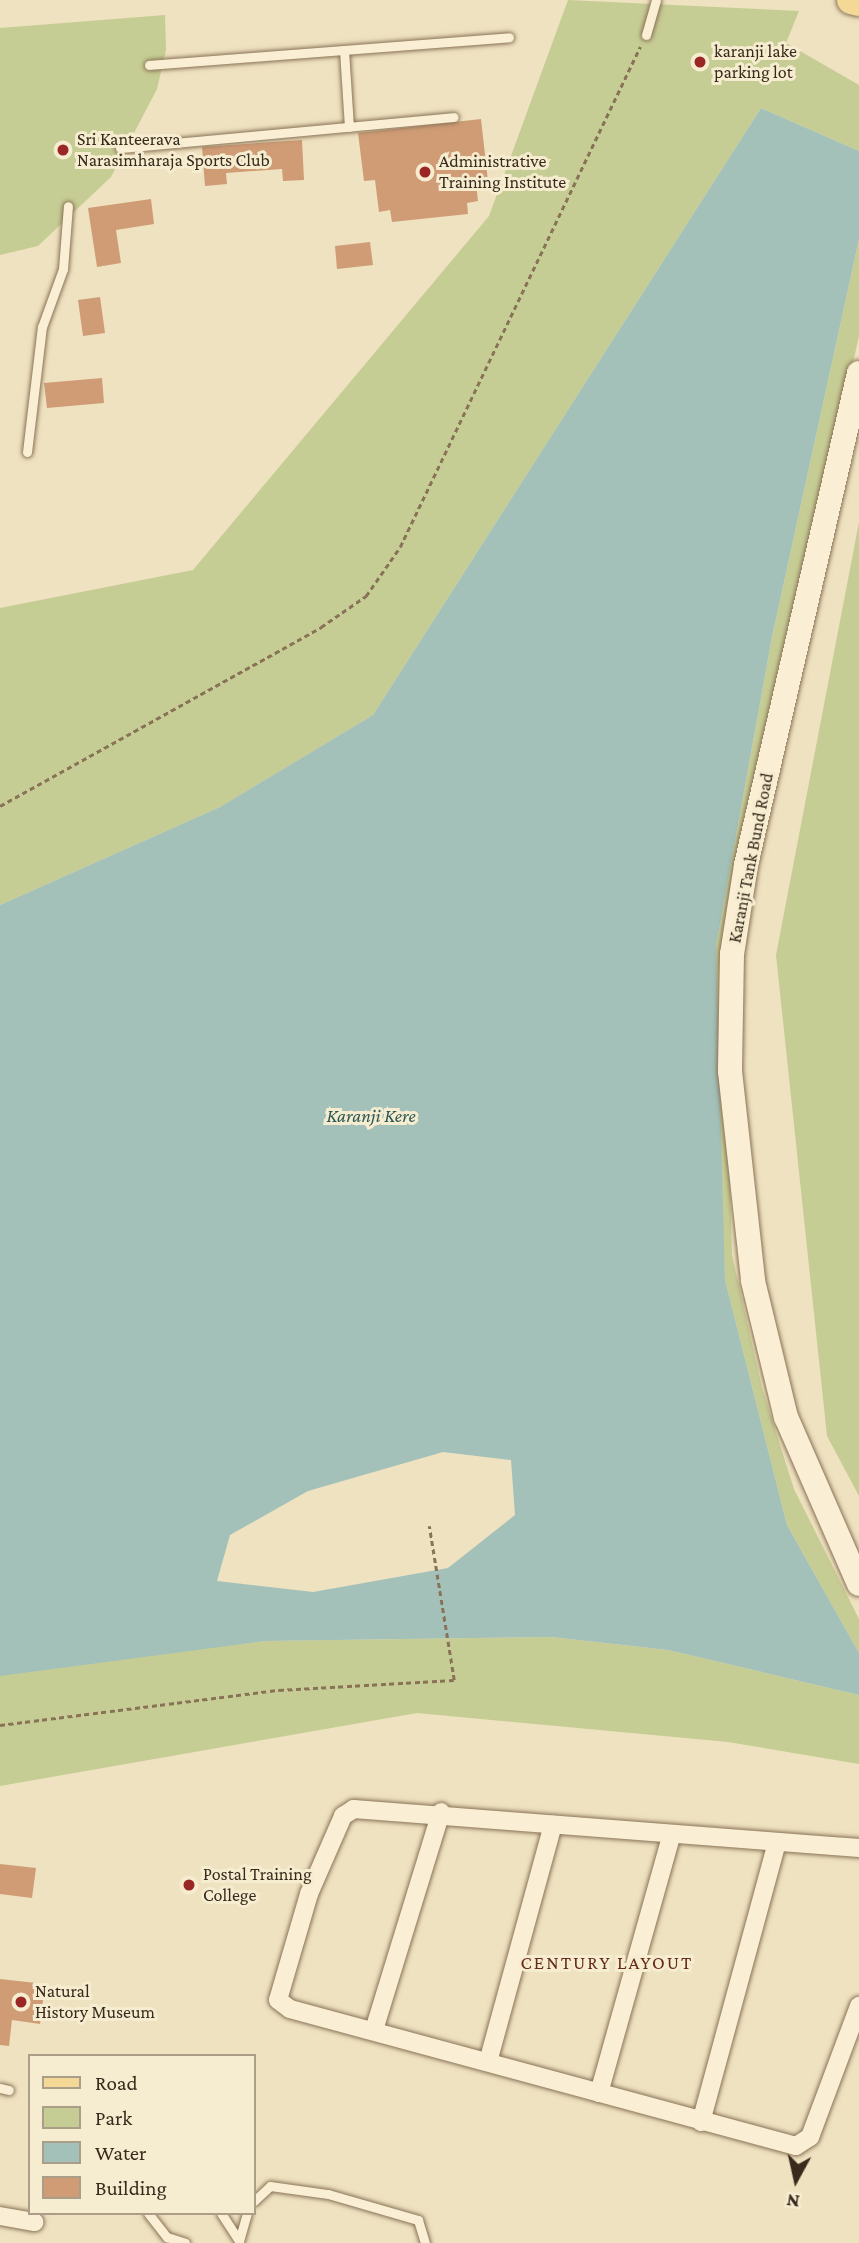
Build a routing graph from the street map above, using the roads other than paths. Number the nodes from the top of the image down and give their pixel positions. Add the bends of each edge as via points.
1 (656, 0) edge
2 (851, 0) edge
3 (859, 2) edge
4 (646, 35) road end
5 (509, 37) dead end
6 (344, 50) junction
7 (149, 65) dead end
8 (454, 117) dead end
9 (349, 127) junction
10 (120, 148) dead end
11 (68, 206) dead end
12 (859, 373) edge
13 (27, 452) dead end
14 (859, 1584) edge
15 (441, 1812) junction
16 (553, 1825) junction
17 (671, 1837) junction
18 (777, 1843) junction
19 (859, 1849) edge
20 (859, 2006) edge
21 (374, 2031) junction
22 (488, 2062) junction
23 (599, 2093) junction
24 (701, 2122) junction
25 (256, 2199) edge
26 (150, 2215) edge
27 (222, 2215) edge
28 (246, 2215) edge
29 (0, 2216) edge
30 (34, 2222) dead end
31 (237, 2242) edge
32 (184, 2243) edge
33 (425, 2243) edge

1 - 4 lane
2 - 3 main road
5 - 6 lane
6 - 7 lane
6 - 9 lane
8 - 9 lane
9 - 10 lane
11 - 13 lane via 64,269 42,327
12 - 14 street, Karanji Tank Bund Road via 746,865 732,954 730,1071 753,1281 786,1417
15 - 16 street
15 - 21 street
15 - 21 street via 382,1807 346,1812 299,1920 280,2004
16 - 17 street
16 - 22 street
17 - 18 street
17 - 23 street
18 - 19 street
18 - 24 street
20 - 24 street via 806,2142 796,2146
21 - 22 street
22 - 23 street
23 - 24 street
25 - 33 lane via 270,2186 328,2194 418,2220
26 - 32 lane via 167,2237
27 - 31 lane
28 - 31 lane
29 - 30 street

